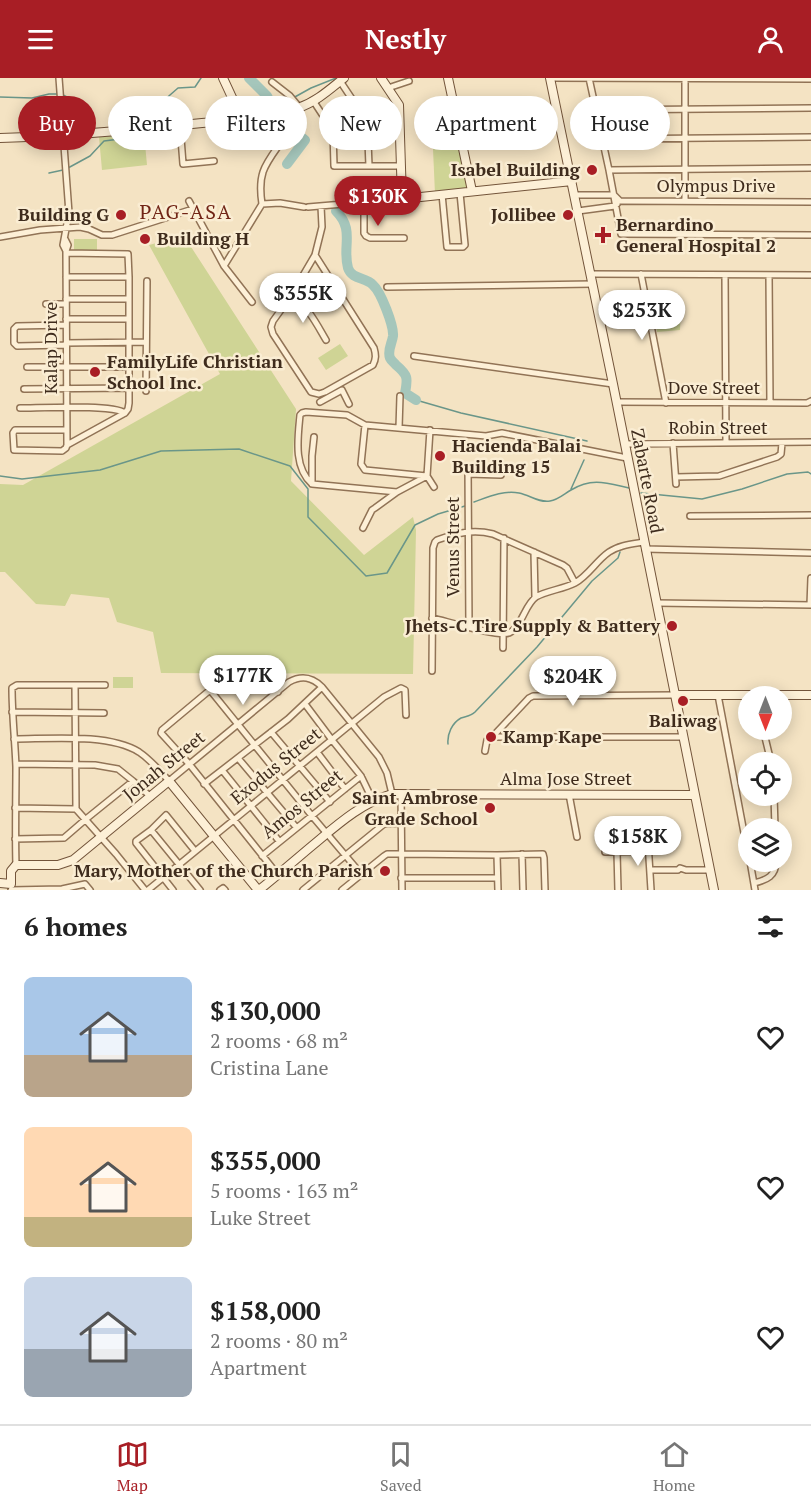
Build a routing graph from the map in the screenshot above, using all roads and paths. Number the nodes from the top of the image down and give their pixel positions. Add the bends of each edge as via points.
1 (59, 78) edge
2 (223, 78) edge
3 (381, 78) edge
4 (448, 78) edge
5 (550, 78) edge
6 (589, 78) edge
7 (685, 79) edge
8 (811, 79) edge
9 (342, 80) edge
10 (409, 81) dead end
11 (272, 82) dead end
12 (388, 88) junction
13 (61, 96) edge
14 (231, 96) edge
15 (290, 96) edge
16 (351, 96) edge
17 (593, 96) edge
18 (314, 102) junction
19 (307, 105) edge
20 (811, 108) edge
21 (670, 109) edge
22 (685, 109) junction
23 (18, 137) edge
24 (811, 137) edge
25 (0, 138) edge
26 (670, 138) edge
27 (685, 138) junction
28 (65, 150) edge
29 (182, 150) edge
30 (275, 150) edge
31 (370, 150) edge
32 (604, 150) edge
33 (214, 161) dead end
34 (402, 165) junction
35 (369, 166) junction
36 (811, 168) edge
37 (609, 170) junction
38 (685, 170) junction
39 (572, 181) junction
40 (472, 191) junction
41 (460, 193) junction
42 (442, 195) junction
43 (575, 195) junction
44 (614, 195) junction
45 (402, 199) junction
46 (189, 201) dead end
47 (620, 201) junction
48 (685, 201) junction
49 (811, 202) edge
50 (364, 203) junction
51 (262, 204) junction
52 (323, 206) junction
53 (615, 206) junction
54 (193, 209) junction
55 (578, 211) junction
56 (66, 228) junction
57 (811, 235) edge
58 (0, 237) edge
59 (404, 238) dead end
60 (66, 252) junction
61 (315, 255) junction
62 (224, 266) junction
63 (591, 274) junction
64 (641, 274) junction
65 (725, 274) junction
66 (769, 275) junction
67 (811, 275) edge
68 (66, 277) junction
69 (129, 277) junction
70 (147, 281) dead end
71 (593, 284) junction
72 (387, 287) dead end
73 (291, 296) junction
74 (129, 298) junction
75 (66, 301) junction
76 (252, 302) dead end
77 (46, 304) dead end
78 (129, 319) junction
79 (66, 322) junction
80 (327, 340) dead end
81 (129, 342) junction
82 (146, 342) junction
83 (66, 344) junction
84 (414, 356) dead end
85 (66, 367) junction
86 (129, 367) junction
87 (27, 368) dead end
88 (613, 384) junction
89 (340, 387) junction
90 (24, 388) dead end
91 (66, 388) junction
92 (130, 388) junction
93 (146, 391) dead end
94 (400, 396) dead end
95 (320, 402) dead end
96 (616, 402) junction
97 (811, 402) edge
98 (666, 403) junction
99 (725, 403) junction
100 (770, 403) junction
101 (349, 404) dead end
102 (20, 408) dead end
103 (66, 408) junction
104 (125, 412) junction
105 (365, 425) junction
106 (399, 428) junction
107 (67, 430) junction
108 (430, 430) junction
109 (314, 437) dead end
110 (811, 442) edge
111 (673, 443) junction
112 (726, 443) junction
113 (782, 443) junction
114 (625, 444) junction
115 (67, 445) junction
116 (627, 458) junction
117 (501, 475) dead end
118 (427, 476) junction
119 (312, 484) junction
120 (434, 488) dead end
121 (398, 492) junction
122 (811, 515) edge
123 (690, 516) dead end
124 (363, 528) dead end
125 (468, 531) junction
126 (504, 538) junction
127 (645, 546) junction
128 (534, 552) junction
129 (811, 552) edge
130 (811, 578) edge
131 (575, 583) junction
132 (535, 597) junction
133 (656, 603) junction
134 (811, 605) edge
135 (432, 618) junction
136 (469, 627) junction
137 (503, 634) junction
138 (503, 648) dead end
139 (432, 671) dead end
140 (265, 675) dead end
141 (75, 685) junction
142 (105, 685) dead end
143 (322, 687) junction
144 (278, 692) junction
145 (675, 695) junction
146 (718, 695) junction
147 (738, 695) edge
148 (792, 695) edge
149 (811, 695) edge
150 (305, 704) junction
151 (12, 712) junction
152 (76, 713) junction
153 (104, 713) dead end
154 (406, 716) dead end
155 (238, 724) junction
156 (352, 724) junction
157 (271, 732) junction
158 (495, 736) junction
159 (683, 737) junction
160 (14, 739) junction
161 (75, 740) junction
162 (332, 740) junction
163 (254, 745) junction
164 (485, 751) dead end
165 (316, 752) junction
166 (238, 758) junction
167 (16, 764) junction
168 (76, 765) junction
169 (190, 765) junction
170 (299, 766) junction
171 (222, 770) junction
172 (361, 776) junction
173 (133, 780) junction
174 (283, 780) junction
175 (170, 782) junction
176 (204, 784) junction
177 (345, 789) junction
178 (267, 793) junction
179 (392, 794) junction
180 (400, 794) junction
181 (569, 794) junction
182 (695, 795) junction
183 (151, 797) junction
184 (373, 801) junction
185 (330, 802) junction
186 (251, 806) junction
187 (15, 808) junction
188 (76, 809) junction
189 (312, 816) junction
190 (741, 818) edge
191 (86, 819) junction
192 (234, 820) junction
193 (401, 823) junction
194 (296, 827) junction
195 (151, 830) junction
196 (327, 834) junction
197 (214, 835) junction
198 (102, 837) junction
199 (577, 837) dead end
200 (15, 838) junction
201 (279, 842) junction
202 (648, 842) dead end
203 (195, 851) junction
204 (605, 852) dead end
205 (617, 852) junction
206 (648, 852) junction
207 (402, 854) junction
208 (522, 854) junction
209 (497, 855) junction
210 (262, 856) junction
211 (346, 856) junction
212 (179, 864) junction
213 (16, 866) junction
214 (650, 870) junction
215 (710, 870) junction
216 (752, 872) edge
217 (774, 872) edge
218 (278, 875) junction
219 (362, 875) junction
220 (163, 878) junction
221 (402, 878) junction
222 (497, 878) junction
223 (0, 883) edge
224 (754, 887) edge
225 (11, 888) edge
226 (90, 890) edge
227 (147, 890) edge
228 (173, 890) edge
229 (200, 890) edge
230 (259, 890) edge
231 (303, 890) edge
232 (342, 890) edge
233 (402, 890) edge
234 (498, 890) edge
235 (523, 890) edge
236 (545, 890) edge
237 (618, 890) edge
238 (651, 890) edge
239 (714, 890) edge

1 - 13 street, Kalap Drive
2 - 14 street
3 - 12 street
4 - 40 street
5 - 6 street
5 - 39 street, Zabarte Road
6 - 7 street
6 - 17 street
7 - 8 street
7 - 22 street
9 - 16 street
9 - 18 street
10 - 12 street
11 - 15 street
12 - 34 street via 399,105
18 - 19 street
18 - 35 street via 333,131 334,166
20 - 22 street
21 - 22 street
22 - 27 street
23 - 25 street
24 - 27 street
26 - 27 street
27 - 38 street
28 - 56 street, Kalap Drive via 69,213
29 - 33 street via 183,164
30 - 51 street via 263,167
31 - 35 street
32 - 37 street
34 - 35 street
34 - 45 street
36 - 38 street
37 - 38 street
37 - 44 street
38 - 48 street
39 - 40 street
39 - 43 street, Zabarte Road
40 - 41 street
41 - 42 street
41 - 42 street via 463,247 447,247
42 - 45 street
43 - 44 street
43 - 55 street, Zabarte Road
44 - 47 street
44 - 53 street
45 - 50 street
46 - 54 street
47 - 48 street, Olympus Drive
47 - 53 street
48 - 49 street, Olympus Drive
50 - 52 street
50 - 59 street via 366,236
51 - 52 street
51 - 62 street
52 - 61 street
53 - 55 street
53 - 57 street via 621,234
54 - 56 street via 112,235 85,227
54 - 62 street
55 - 63 street, Zabarte Road
56 - 58 street
56 - 60 street, Kalap Drive
60 - 68 street, Kalap Drive
60 - 69 street via 128,254
61 - 73 street
61 - 89 street via 376,354 373,365
62 - 76 street
63 - 64 street
63 - 71 street, Zabarte Road
64 - 65 street
64 - 98 street
65 - 66 street
65 - 99 street
66 - 67 street
66 - 100 street
68 - 69 street
68 - 75 street, Kalap Drive
69 - 74 street
70 - 82 street
71 - 72 street
71 - 88 street, Zabarte Road
73 - 80 street via 300,301
73 - 89 street via 273,321 273,334 311,392 319,394
74 - 75 street
74 - 78 street
75 - 77 street
75 - 79 street, Kalap Drive
78 - 79 street
78 - 81 street
79 - 83 street, Kalap Drive
79 - 83 street via 14,329 17,346
81 - 82 street
81 - 83 street
81 - 86 street
82 - 93 street
83 - 85 street, Kalap Drive
84 - 88 street
85 - 86 street
85 - 87 street
85 - 91 street, Kalap Drive
86 - 92 street
88 - 96 street, Zabarte Road
89 - 95 street
89 - 101 street
90 - 91 street
91 - 92 street
91 - 103 street, Kalap Drive
92 - 104 street
94 - 106 street
96 - 98 street, Dove Street
96 - 114 street, Zabarte Road
97 - 100 street, Dove Street
98 - 99 street, Dove Street
99 - 100 street, Dove Street
99 - 112 street
102 - 103 street
103 - 104 street
103 - 107 street, Kalap Drive
104 - 115 street
105 - 106 street
105 - 118 street via 361,464 365,470
105 - 119 street via 347,415 302,412 298,454 305,477
106 - 108 street
107 - 115 street, Kalap Drive
107 - 115 street via 15,430 13,449 62,451
108 - 116 street via 486,436 502,433
108 - 118 street
109 - 119 street
110 - 113 street, Robin Street
111 - 112 street, Robin Street
111 - 113 street via 676,481 719,476 777,457
111 - 114 street, Robin Street
112 - 113 street, Robin Street
114 - 116 street, Zabarte Road
116 - 127 street, Zabarte Road
117 - 125 street, Venus Street via 468,471
118 - 120 street
118 - 121 street
119 - 121 street
121 - 124 street via 372,510
122 - 123 street
125 - 126 street
125 - 135 street via 435,542
125 - 136 street, Venus Street
126 - 128 street
126 - 137 street
127 - 129 street
127 - 131 street via 627,545 609,552
127 - 133 street, Zabarte Road
128 - 131 street via 563,565
128 - 132 street
130 - 134 street
131 - 132 street
132 - 137 street via 516,627
133 - 134 street
133 - 145 street, Zabarte Road
135 - 136 street
135 - 139 street
136 - 137 street
137 - 138 street
140 - 144 street
141 - 142 street
141 - 151 street via 14,686
141 - 152 street
143 - 144 street, Jonah Street via 308,678 297,678
143 - 150 street
143 - 156 street
144 - 155 street, Jonah Street
145 - 146 street
145 - 158 street via 533,696
145 - 159 street, Zabarte Road
146 - 147 street
146 - 190 street
148 - 149 street
150 - 157 street
150 - 162 street
151 - 152 street
151 - 160 street
152 - 153 street
152 - 161 street
154 - 156 street, Exodus Street via 405,690 401,688
155 - 163 street
155 - 169 street, Jonah Street
155 - 169 street via 210,690 160,731
156 - 162 street, Exodus Street
156 - 179 street via 380,757
157 - 163 street
157 - 170 street
158 - 159 street
158 - 164 street via 488,740
159 - 182 street, Zabarte Road
160 - 161 street
160 - 167 street
161 - 168 street
161 - 175 street via 110,741 137,751
162 - 165 street, Exodus Street
162 - 172 street
163 - 166 street
163 - 174 street
165 - 170 street, Exodus Street
165 - 177 street
166 - 171 street
166 - 178 street
167 - 168 street
167 - 187 street
168 - 173 street via 118,770
168 - 188 street
169 - 175 street, Jonah Street
169 - 176 street
170 - 174 street, Exodus Street
170 - 185 street
171 - 176 street
171 - 186 street
172 - 177 street, Amos Street
172 - 184 street
173 - 183 street
173 - 191 street
174 - 178 street, Exodus Street
174 - 189 street
175 - 183 street, Jonah Street
175 - 197 street
176 - 192 street
177 - 185 street, Amos Street
178 - 186 street, Exodus Street
178 - 194 street
179 - 180 street, Alma Jose Street
179 - 184 street
180 - 181 street, Alma Jose Street
180 - 193 street
181 - 182 street, Alma Jose Street
181 - 199 street
182 - 215 street, Zabarte Road
183 - 198 street, Jonah Street
184 - 196 street
185 - 189 street, Amos Street
186 - 192 street, Exodus Street
186 - 201 street
187 - 188 street
187 - 200 street
188 - 191 street
189 - 194 street, Amos Street
189 - 196 street
191 - 198 street
191 - 200 street via 64,838
192 - 197 street, Exodus Street
192 - 210 street
193 - 207 street
193 - 211 street via 384,824
194 - 201 street, Amos Street
195 - 203 street via 166,815
195 - 212 street
195 - 220 street via 135,842
196 - 211 street
196 - 218 street
197 - 203 street, Exodus Street
197 - 230 street
198 - 213 street, Jonah Street via 65,864
198 - 227 street
200 - 213 street
201 - 210 street, Amos Street
202 - 206 street
203 - 212 street, Exodus Street
204 - 205 street
205 - 206 street
205 - 237 street
206 - 214 street
207 - 209 street
207 - 219 street via 387,854
207 - 221 street
208 - 209 street
208 - 235 street
208 - 236 street via 543,854
209 - 222 street
210 - 218 street
211 - 219 street
211 - 231 street
212 - 220 street, Exodus Street
212 - 229 street
213 - 225 street via 11,871
214 - 215 street
214 - 238 street
215 - 239 street, Zabarte Road
216 - 224 street
217 - 224 street
218 - 230 street
219 - 232 street
220 - 227 street, Exodus Street
220 - 228 street
221 - 222 street
221 - 233 street
222 - 234 street
223 - 225 street
225 - 226 street via 62,889 85,884

